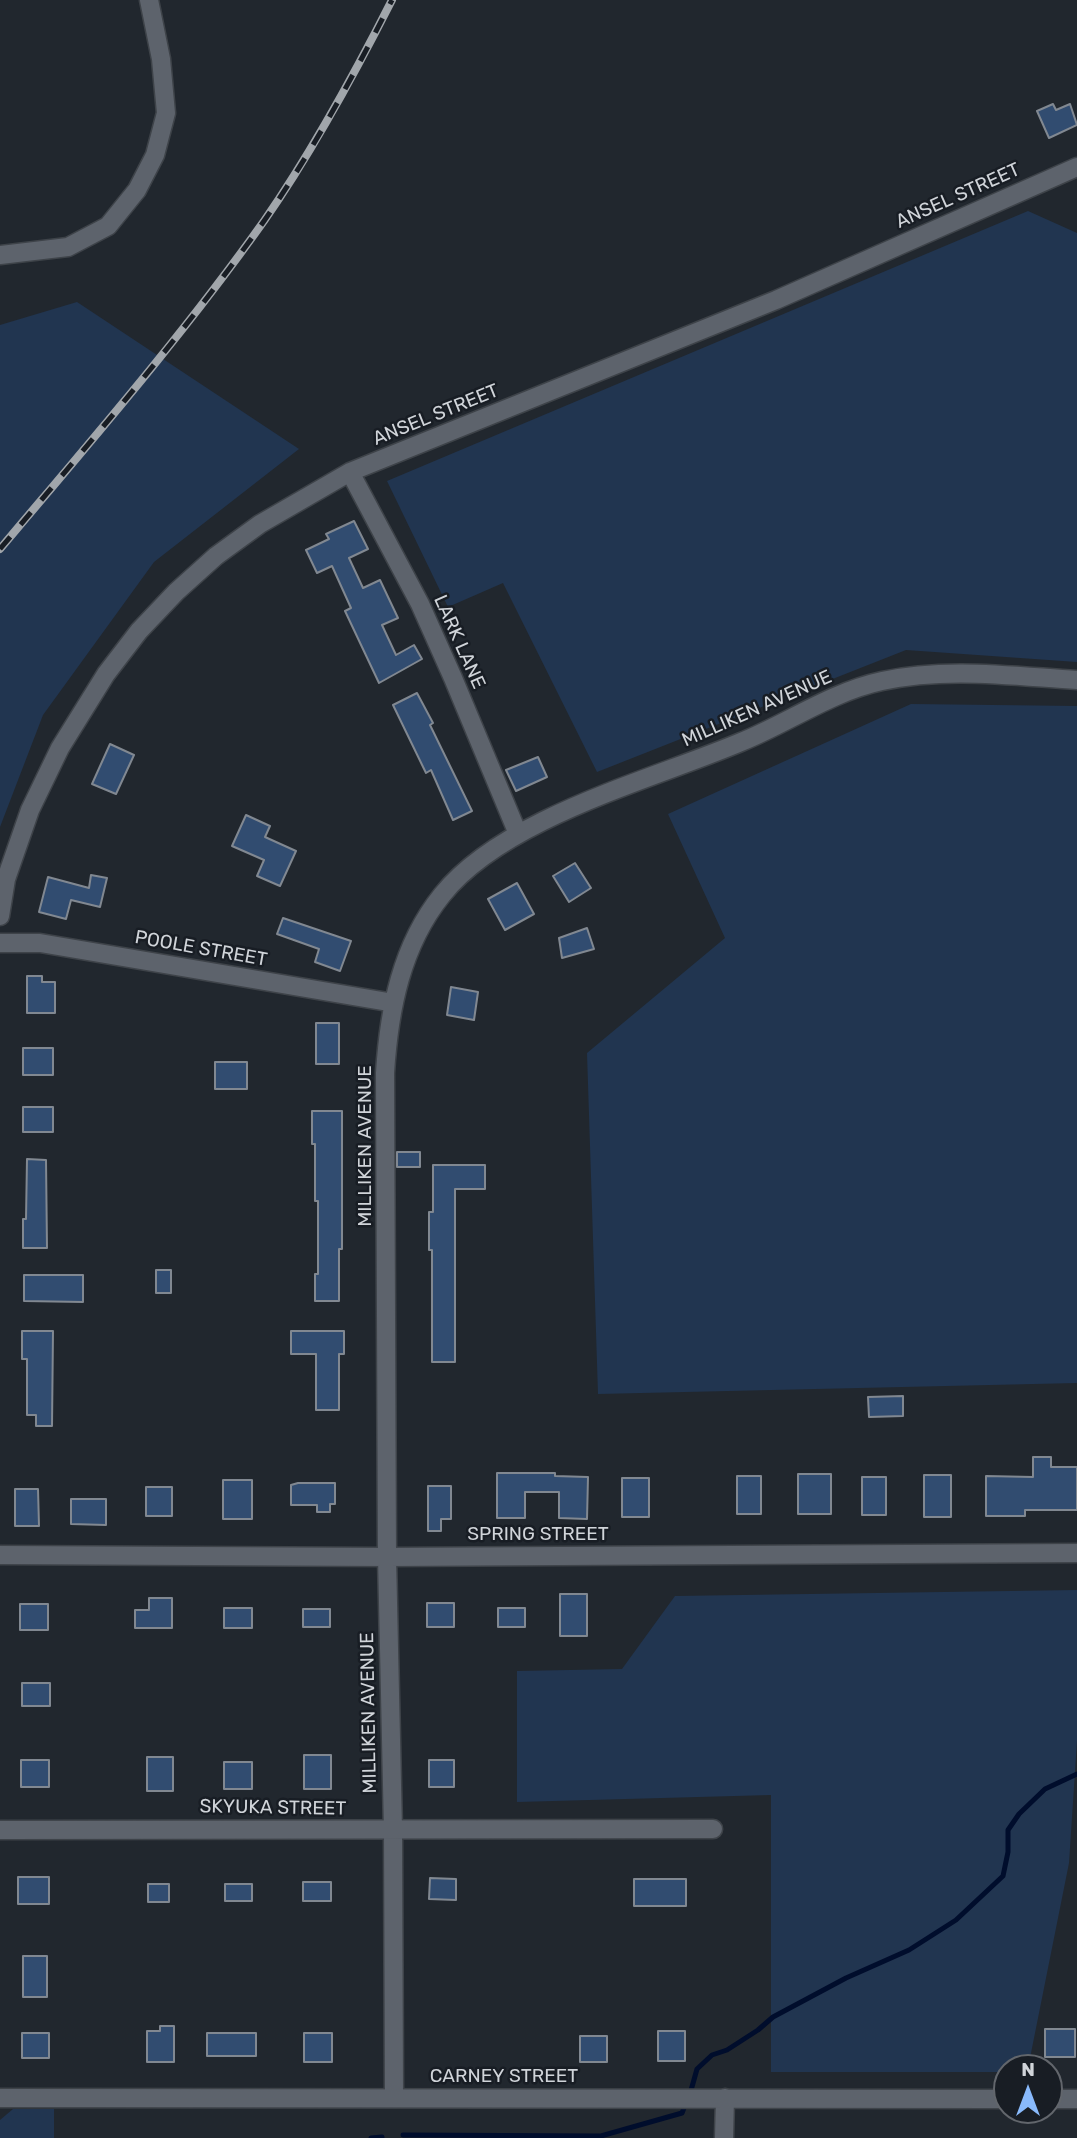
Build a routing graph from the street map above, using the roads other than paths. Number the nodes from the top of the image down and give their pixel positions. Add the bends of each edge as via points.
1 (149, 0) edge
2 (1077, 167) edge
3 (0, 255) edge
4 (350, 472) junction
5 (1077, 680) edge
6 (518, 834) junction
7 (0, 916) edge
8 (0, 943) edge
9 (394, 1003) junction
10 (1077, 1552) edge
11 (0, 1555) edge
12 (387, 1557) junction
13 (713, 1829) dead end
14 (0, 1830) edge
15 (393, 1830) junction
16 (0, 2098) edge
17 (394, 2098) junction
18 (725, 2098) junction
19 (993, 2099) edge
20 (724, 2138) edge

1 - 3 street via 166,113 155,155 138,190 108,226 68,247
2 - 4 street, ANSEL STREET via 776,300
4 - 6 street, LARK LANE via 420,604
4 - 7 street, ANSEL STREET via 260,524 216,556 139,631 60,748 17,844
5 - 6 street, MILLIKEN AVENUE via 962,673 880,681 840,694 743,741
6 - 9 street, MILLIKEN AVENUE via 464,871 420,924
8 - 9 street, POOLE STREET via 40,943
9 - 12 street, MILLIKEN AVENUE via 385,1073
10 - 12 street, SPRING STREET
11 - 12 street, SPRING STREET
12 - 15 street, MILLIKEN AVENUE
13 - 15 street, SKYUKA STREET
14 - 15 street, SKYUKA STREET
15 - 17 street, MILLIKEN AVENUE
16 - 17 street, CARNEY STREET
17 - 18 street, CARNEY STREET
18 - 19 street, CARNEY STREET
18 - 20 street

